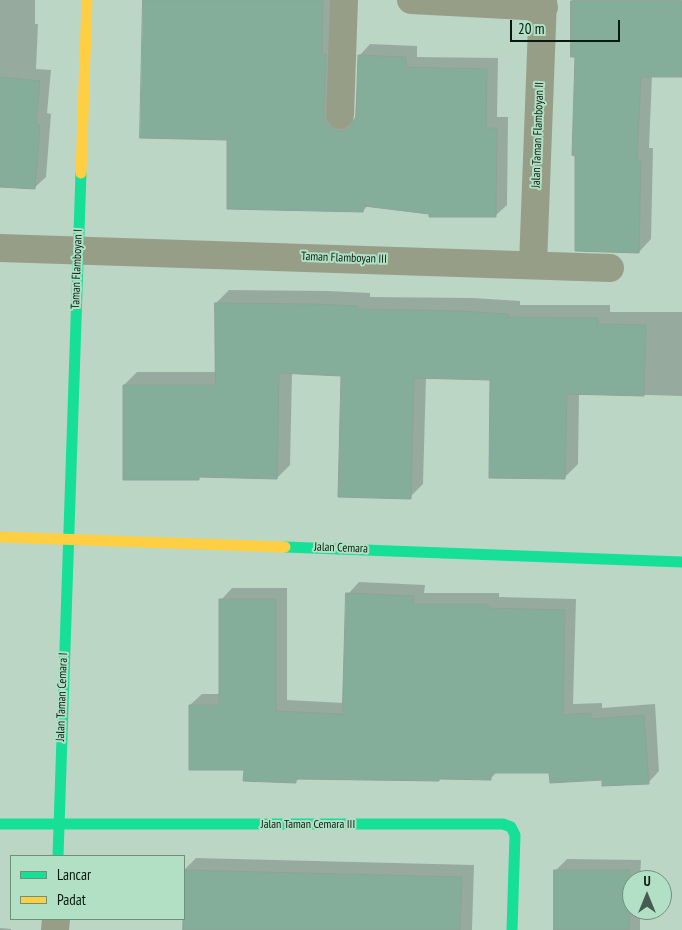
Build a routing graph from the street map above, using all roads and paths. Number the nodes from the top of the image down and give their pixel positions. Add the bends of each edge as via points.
1 (87, 0) edge
2 (344, 0) edge
3 (410, 0) edge
4 (543, 3) edge
5 (340, 115) dead end
6 (0, 248) edge
7 (77, 251) junction
8 (533, 264) junction
9 (610, 268) dead end
10 (0, 537) edge
11 (67, 538) junction
12 (682, 562) edge
13 (0, 824) edge
14 (59, 825) junction
15 (58, 855) edge
16 (512, 930) edge

1 - 7 street, Taman Flamboyan I
2 - 5 street
3 - 4 street, Jalan Taman Flamboyan II
4 - 8 street, Jalan Taman Flamboyan II
6 - 7 street, Taman Flamboyan III
7 - 8 street, Taman Flamboyan III
7 - 11 street, Taman Flamboyan I
8 - 9 street, Taman Flamboyan III
10 - 11 street, Jalan Cemara
11 - 12 street, Jalan Cemara
11 - 14 street, Jalan Taman Cemara I
13 - 14 street, Jalan Taman Cemara III
14 - 15 street, Jalan Taman Cemara I
14 - 16 street, Jalan Taman Cemara III via 503,824 511,827 515,835

